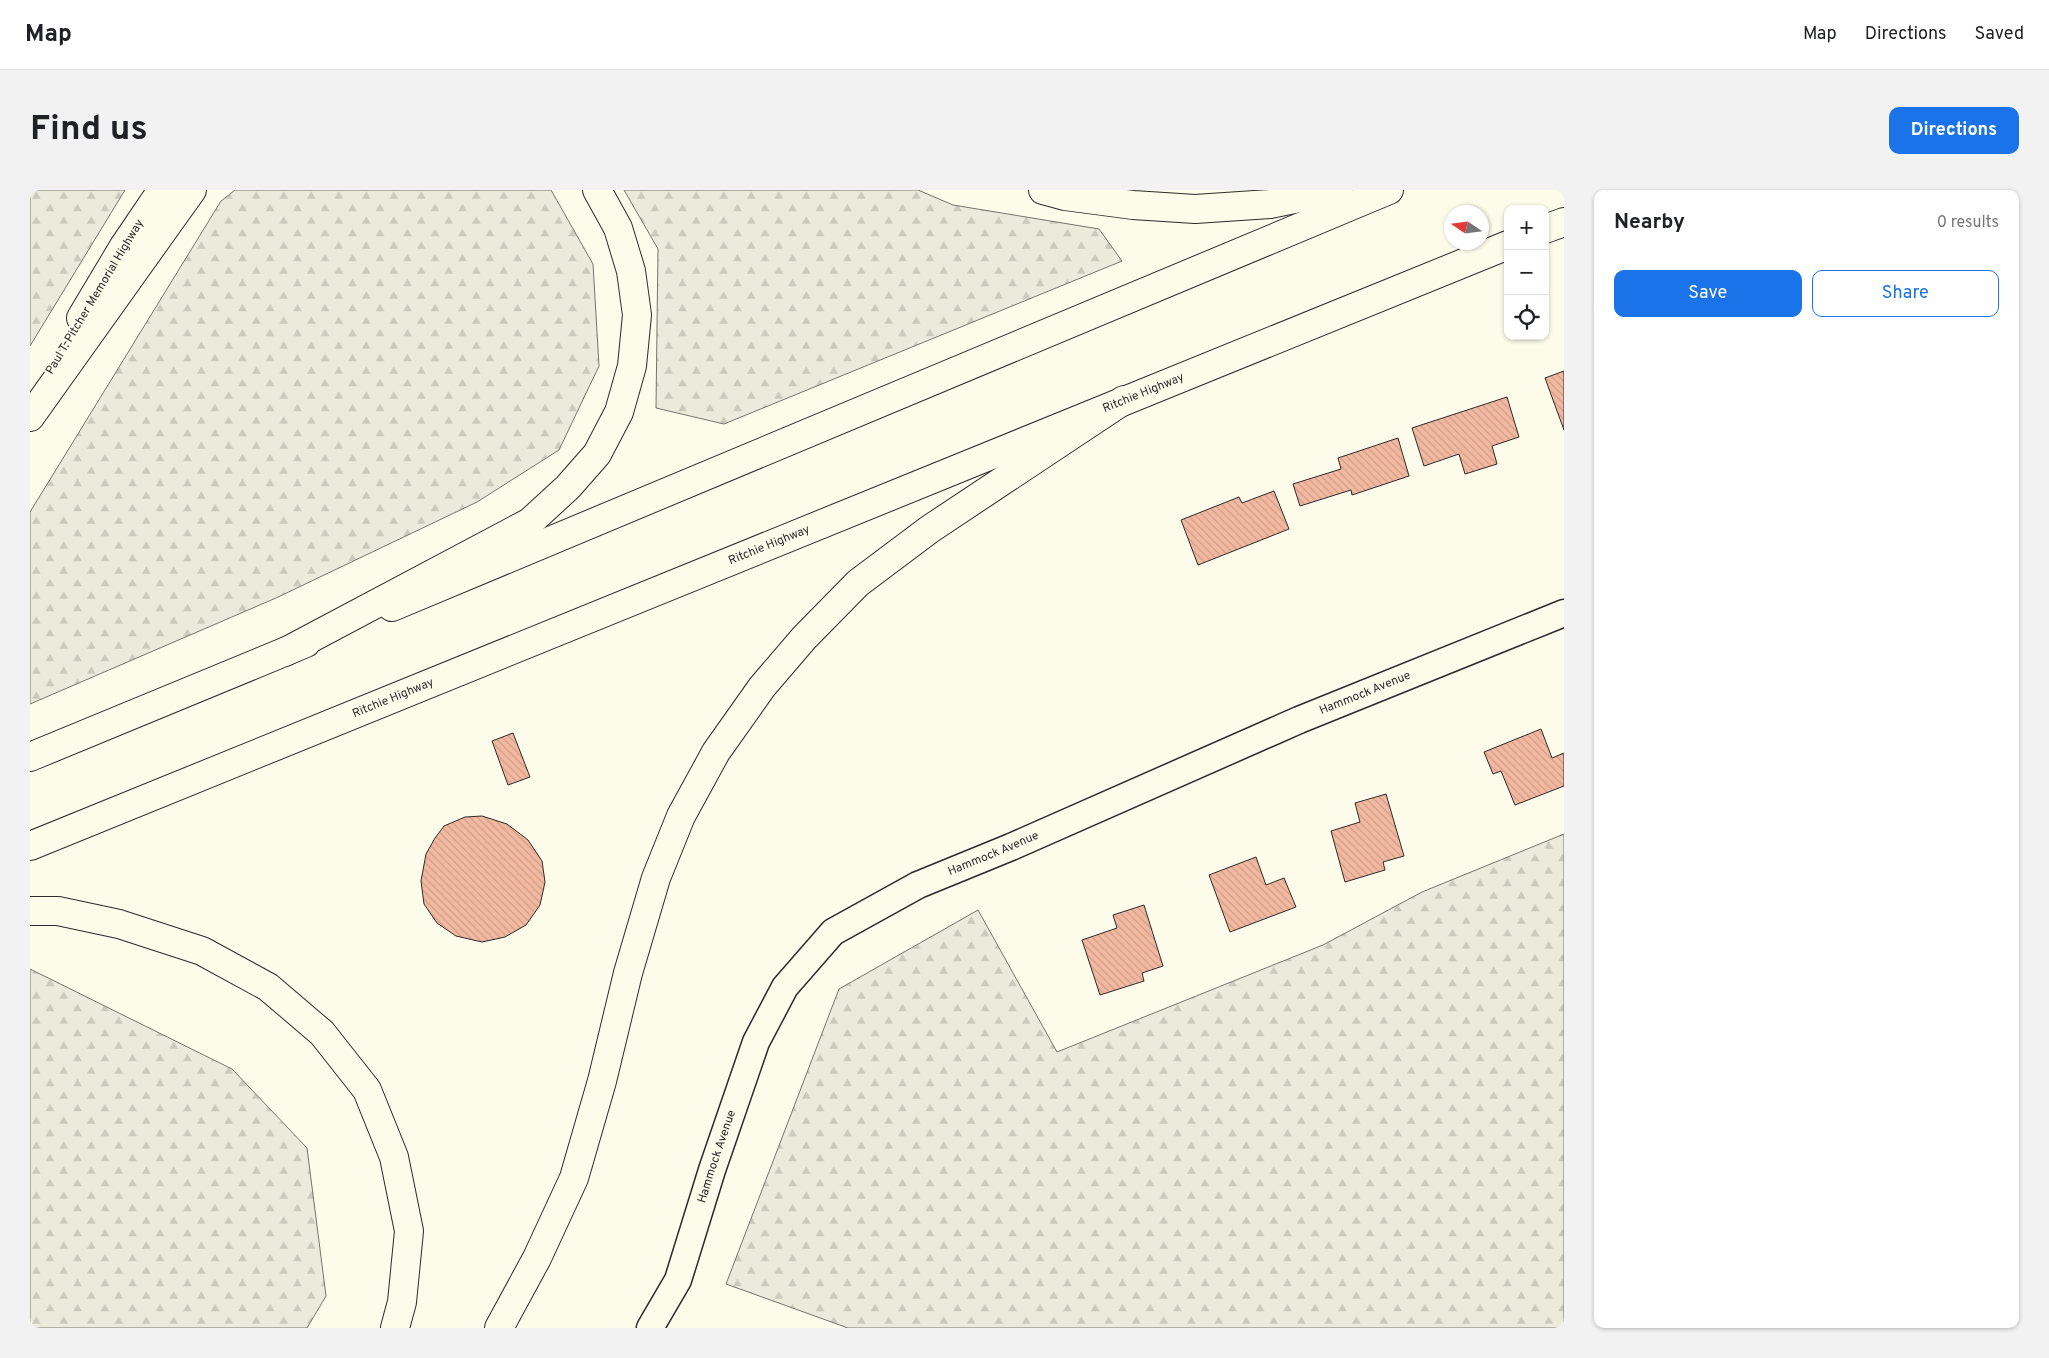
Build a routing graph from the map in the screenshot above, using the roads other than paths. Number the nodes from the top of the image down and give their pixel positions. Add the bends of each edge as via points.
1 (162, 190) edge
2 (192, 190) edge
3 (597, 190) edge
4 (1043, 190) edge
5 (1338, 190) edge
6 (1389, 190) edge
7 (1564, 222) edge
8 (1549, 228) edge
9 (1504, 247) edge
10 (1124, 400) junction
11 (30, 406) edge
12 (30, 417) edge
13 (1564, 613) edge
14 (285, 652) junction
15 (30, 757) edge
16 (30, 846) edge
17 (30, 911) edge
18 (395, 1328) edge
19 (499, 1328) edge
20 (650, 1328) edge

1 - 11 main road, Paul T. Pitcher Memorial Highway via 124,246
2 - 12 main road
3 - 14 main road via 618,228 630,270 636,315 632,366 619,412 597,454 568,487 530,522
4 - 5 main road via 1133,205 1195,208 1270,204
6 - 14 main road
7 - 8 main road
9 - 10 main road, Ritchie Highway
10 - 16 main road, Ritchie Highway
10 - 19 main road via 930,529 858,583 762,687 716,752 681,816 656,878 574,1178 537,1258
13 - 20 street, Hammock Avenue via 1298,720 918,886 833,932 785,988 756,1042 678,1280
14 - 15 main road
17 - 18 main road via 58,911 118,924 202,950 268,987 322,1033 367,1090 394,1157 409,1231 402,1302

